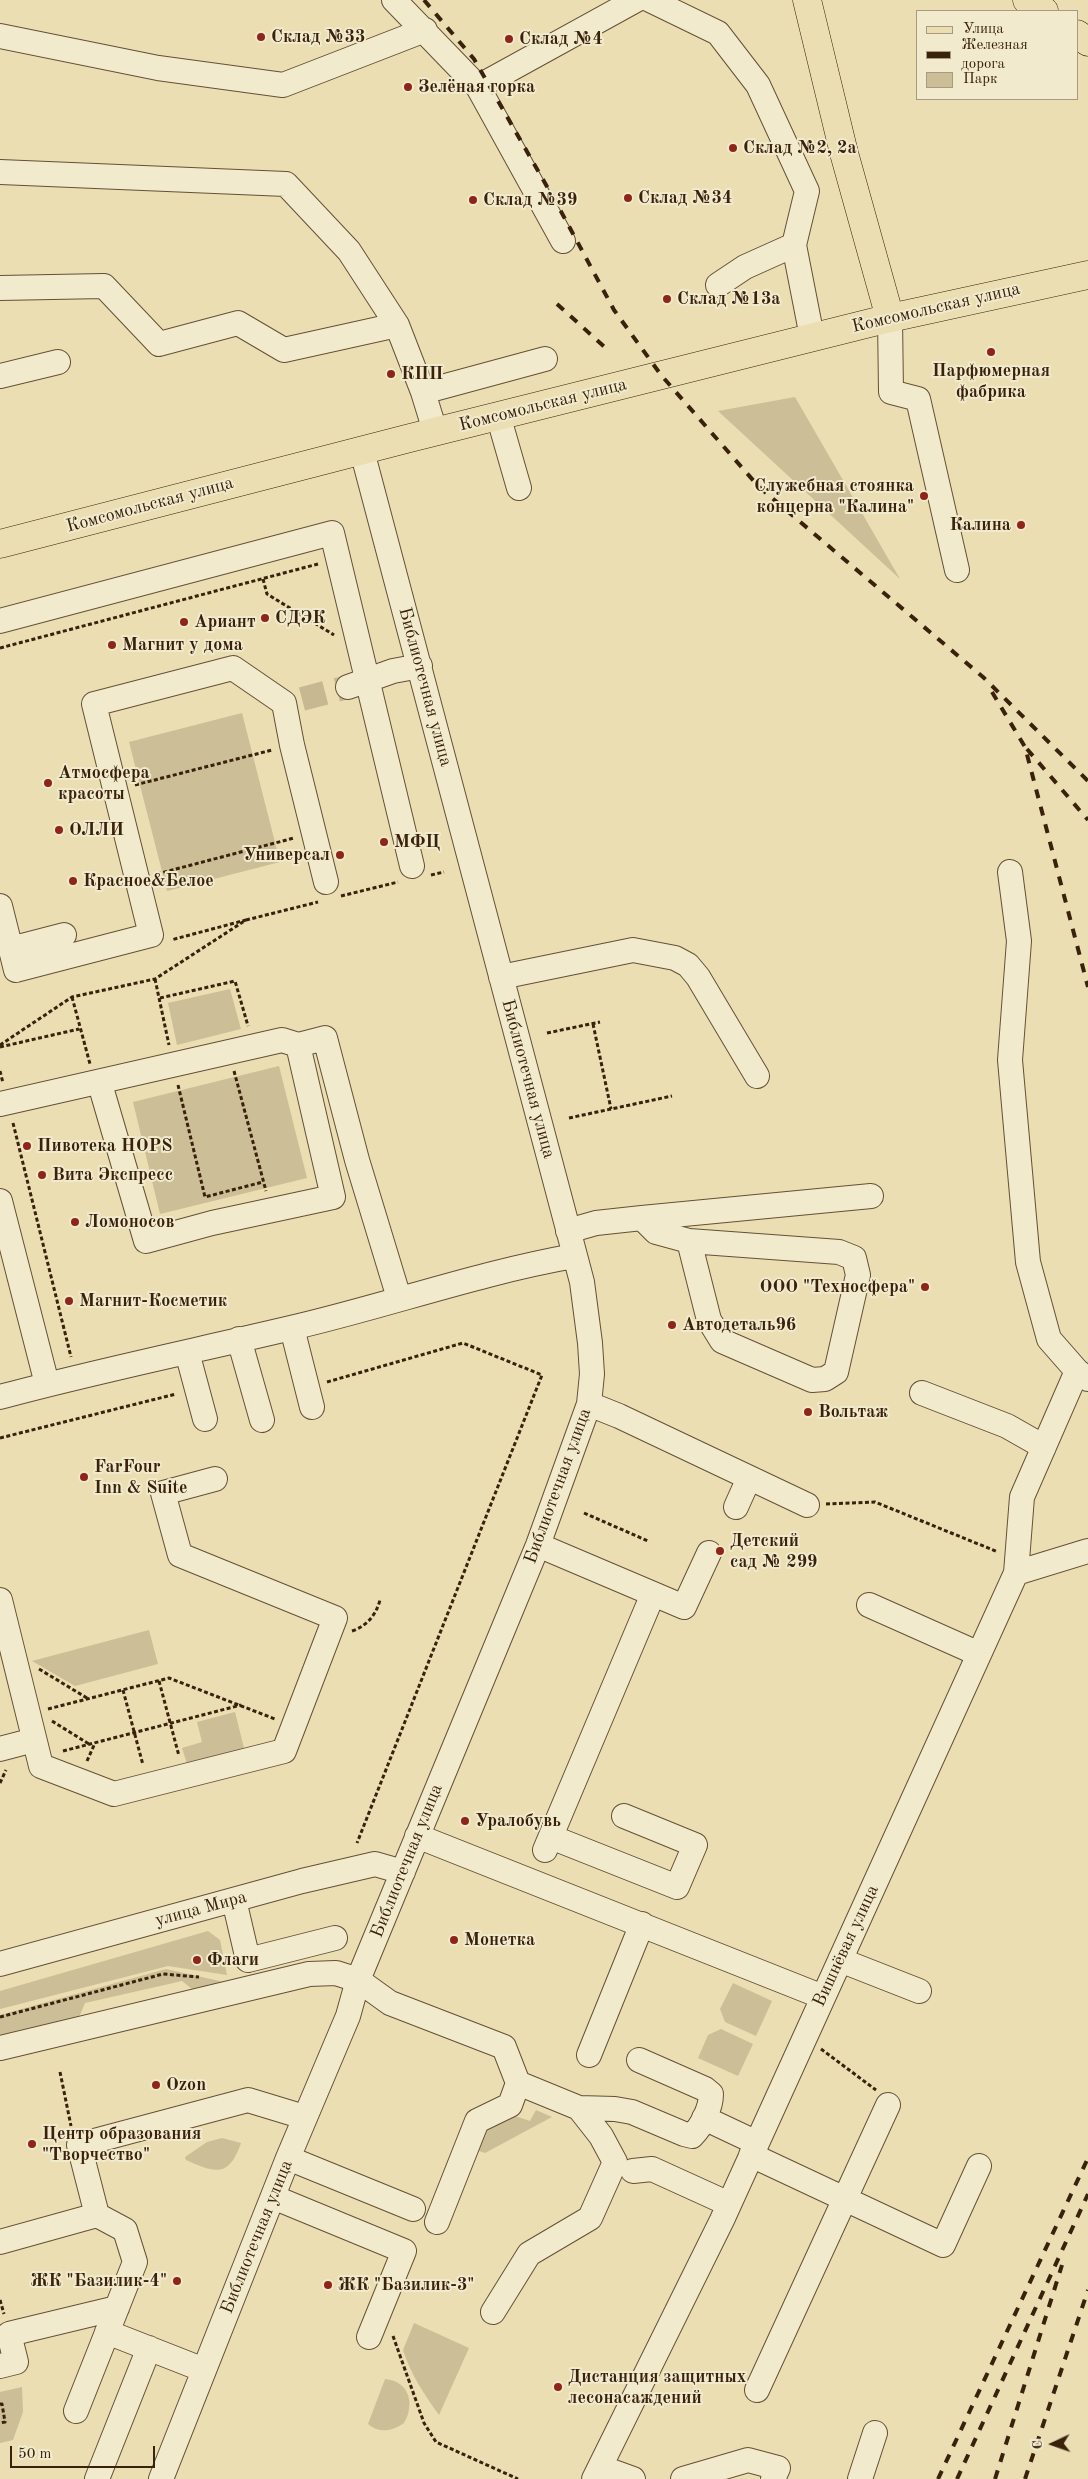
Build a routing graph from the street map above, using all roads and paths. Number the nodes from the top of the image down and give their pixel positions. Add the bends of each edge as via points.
1 (394, 0) edge
2 (636, 0) edge
3 (650, 0) edge
4 (787, 0) edge
5 (807, 0) edge
6 (1028, 0) edge
7 (1043, 10) edge
8 (425, 30) junction
9 (0, 36) edge
10 (820, 56) junction
11 (478, 86) junction
12 (0, 172) edge
13 (563, 241) dead end
14 (794, 244) junction
15 (1088, 275) edge
16 (718, 285) dead end
17 (0, 288) edge
18 (890, 318) junction
19 (397, 324) junction
20 (812, 337) junction
21 (544, 359) dead end
22 (58, 362) dead end
23 (0, 376) edge
24 (424, 392) junction
25 (498, 416) junction
26 (435, 431) junction
27 (362, 451) junction
28 (519, 488) dead end
29 (0, 544) edge
30 (324, 563) dead end
31 (957, 570) dead end
32 (263, 579) junction
33 (0, 621) edge
34 (342, 640) dead end
35 (0, 648) edge
36 (420, 666) junction
37 (357, 684) junction
38 (292, 744) junction
39 (115, 790) junction
40 (315, 833) junction
41 (1010, 872) dead end
42 (407, 874) joint
43 (137, 879) junction
44 (329, 893) junction
45 (0, 906) edge
46 (246, 920) junction
47 (64, 935) dead end
48 (166, 941) dead end
49 (13, 959) junction
50 (501, 977) junction
51 (155, 979) junction
52 (72, 997) junction
53 (160, 998) junction
54 (600, 1022) dead end
55 (593, 1024) junction
56 (79, 1029) junction
57 (250, 1033) dead end
58 (547, 1034) dead end
59 (298, 1045) junction
60 (0, 1046) edge
61 (229, 1052) junction
62 (173, 1065) junction
63 (757, 1076) dead end
64 (95, 1084) junction
65 (672, 1096) dead end
66 (4, 1103) edge
67 (611, 1109) junction
68 (569, 1118) dead end
69 (263, 1182) junction
70 (871, 1196) dead end
71 (0, 1201) edge
72 (272, 1211) junction
73 (642, 1218) junction
74 (568, 1231) junction
75 (689, 1240) junction
76 (574, 1256) junction
77 (399, 1298) junction
78 (292, 1328) junction
79 (239, 1339) junction
80 (187, 1352) junction
81 (73, 1366) dead end
82 (1082, 1375) edge
83 (48, 1384) junction
84 (199, 1388) junction
85 (922, 1393) dead end
86 (0, 1397) edge
87 (310, 1397) joint
88 (589, 1404) junction
89 (206, 1419) dead end
90 (262, 1420) dead end
91 (0, 1438) edge
92 (1044, 1447) junction
93 (749, 1478) junction
94 (215, 1479) dead end
95 (807, 1505) joint
96 (736, 1507) dead end
97 (584, 1513) dead end
98 (648, 1541) dead end
99 (538, 1544) junction
100 (1088, 1551) edge
101 (709, 1553) dead end
102 (1016, 1567) junction
103 (653, 1594) junction
104 (0, 1600) edge
105 (380, 1600) dead end
106 (869, 1605) dead end
107 (328, 1639) junction
108 (13, 1654) junction
109 (979, 1654) junction
110 (159, 1681) junction
111 (124, 1690) junction
112 (88, 1698) junction
113 (241, 1705) junction
114 (32, 1712) junction
115 (170, 1724) junction
116 (294, 1726) junction
117 (135, 1733) junction
118 (89, 1744) junction
119 (0, 1749) edge
120 (36, 1749) junction
121 (184, 1776) junction
122 (149, 1785) junction
123 (624, 1816) dead end
124 (418, 1836) junction
125 (357, 1843) dead end
126 (403, 1872) junction
127 (234, 1900) junction
128 (642, 1924) junction
129 (335, 1938) dead end
130 (840, 1960) junction
131 (0, 1964) edge
132 (208, 1978) dead end
133 (358, 1980) junction
134 (919, 1991) dead end
135 (823, 1997) junction
136 (0, 2017) edge
137 (804, 2037) junction
138 (0, 2048) edge
139 (589, 2056) dead end
140 (638, 2060) dead end
141 (60, 2072) dead end
142 (518, 2083) junction
143 (888, 2105) joint
144 (579, 2108) junction
145 (304, 2118) junction
146 (704, 2118) junction
147 (79, 2145) junction
148 (754, 2149) junction
149 (288, 2158) junction
150 (979, 2166) dead end
151 (633, 2171) dead end
152 (273, 2197) junction
153 (845, 2199) junction
154 (729, 2204) junction
155 (413, 2208) dead end
156 (97, 2215) junction
157 (437, 2222) dead end
158 (0, 2242) edge
159 (382, 2306) junction
160 (117, 2308) junction
161 (493, 2312) dead end
162 (107, 2332) junction
163 (369, 2337) dead end
164 (149, 2348) junction
165 (0, 2366) edge
166 (204, 2370) junction
167 (757, 2390) dead end
168 (0, 2404) edge
169 (76, 2411) dead end
170 (0, 2423) edge
171 (875, 2433) dead end
172 (597, 2473) edge
173 (97, 2479) edge
174 (161, 2479) edge
175 (518, 2479) edge
176 (633, 2479) edge
177 (683, 2479) edge
178 (773, 2479) edge
179 (860, 2479) edge

1 - 8 street
2 - 11 street
3 - 14 street via 718,33 758,85 807,191
4 - 10 main road
5 - 10 main road
6 - 7 main road
8 - 9 street via 283,85 158,68
8 - 11 street
10 - 18 main road
11 - 13 street
12 - 19 street via 286,184 349,251
14 - 16 street via 745,267
14 - 20 street
15 - 18 main road, Комсомольская улица
17 - 19 street via 104,286 159,344 238,323 284,350
18 - 20 main road, Комсомольская улица
18 - 31 street via 891,392 918,399
19 - 24 street
20 - 25 main road, Комсомольская улица
21 - 24 street
22 - 23 street
24 - 26 street
25 - 26 main road, Комсомольская улица
25 - 28 street
26 - 27 main road, Комсомольская улица
27 - 29 main road, Комсомольская улица
27 - 36 street, Библиотечная улица
30 - 32 path
32 - 34 path via 267,594
32 - 35 path
33 - 37 street via 332,533
36 - 37 street via 393,671
36 - 50 street, Библиотечная улица
37 - 42 street
38 - 39 path
38 - 39 street via 293,701 232,668 94,704
38 - 40 street
39 - 43 street
40 - 43 path
40 - 44 street
41 - 82 street via 1019,941 1010,1060 1028,1262 1049,1339
42 - 44 path
43 - 49 street via 151,935
44 - 46 path
45 - 49 street
46 - 48 path
46 - 51 path
47 - 49 street
50 - 63 street via 632,950 675,958 688,965 698,977
50 - 74 street, Библиотечная улица
51 - 52 path
51 - 53 path
52 - 56 path
52 - 60 path
53 - 57 path via 235,981
53 - 62 path
54 - 55 path
55 - 58 path
55 - 67 path
56 - 60 path
56 - 64 path
59 - 61 street via 282,1040
59 - 72 street via 334,1197
59 - 77 street via 326,1038 357,1160
61 - 62 street
61 - 69 path
62 - 64 street
62 - 69 path via 205,1197
64 - 66 street
64 - 72 street via 146,1241
65 - 67 path
66 - 81 path
67 - 68 path
69 - 72 path
70 - 73 street
71 - 83 street
73 - 74 street via 596,1223
73 - 75 street via 656,1232
74 - 76 street, Библиотечная улица
75 - 75 street via 840,1252 854,1258 858,1274 836,1372 825,1379 812,1380 722,1341 709,1320
76 - 77 street
76 - 88 street, Библиотечная улица via 582,1282 590,1343 592,1374
77 - 78 street
78 - 79 street
78 - 87 street
79 - 80 street
79 - 90 street
80 - 83 street
80 - 84 street
82 - 92 street, Вишнёвая улица via 1064,1402
83 - 86 street
84 - 89 street
84 - 91 path
85 - 92 street via 1007,1426
87 - 125 path via 463,1343 542,1375
88 - 93 street
88 - 99 street, Библиотечная улица
92 - 102 street, Вишнёвая улица via 1022,1497
93 - 95 street
93 - 96 street
94 - 107 street via 163,1493 180,1555 336,1618
95 - 102 path via 875,1502
97 - 98 path
99 - 103 street
99 - 124 street, Библиотечная улица
100 - 102 street
101 - 103 street via 684,1607
102 - 109 street, Вишнёвая улица
103 - 123 street via 548,1843 677,1887 695,1845
104 - 108 street
105 - 107 path via 377,1611 361,1628
106 - 109 street
107 - 116 street
108 - 112 path
108 - 114 street
109 - 130 street, Вишнёвая улица
110 - 111 path
110 - 113 path via 169,1678
110 - 115 path
111 - 112 path
111 - 117 path
112 - 114 path
113 - 115 path
113 - 116 path
114 - 118 path
114 - 120 street
115 - 117 path
115 - 121 path
116 - 121 street via 284,1751
117 - 118 path
117 - 122 path
118 - 120 path
119 - 120 street
120 - 122 street via 41,1766 114,1794
121 - 122 street
124 - 126 street, Библиотечная улица
124 - 128 street
126 - 127 street, улица Мира via 375,1864
126 - 133 street, Библиотечная улица
127 - 129 street via 248,1960
127 - 131 street, улица Мира
128 - 135 street
128 - 139 street
130 - 134 street
130 - 135 street, Вишнёвая улица
132 - 136 path via 163,1974
133 - 138 street via 336,1973 309,1974
133 - 142 street via 390,2003 504,2047
133 - 145 street, Библиотечная улица via 348,2016
135 - 137 street, Вишнёвая улица
137 - 143 path via 873,2086
137 - 148 street, Вишнёвая улица
140 - 146 street via 706,2089 711,2094 711,2102
141 - 147 path via 72,2131
142 - 144 street
142 - 157 street via 510,2105 477,2121
143 - 153 street
144 - 146 street via 632,2112 692,2136
144 - 161 street via 601,2136 615,2162 590,2218 530,2254
145 - 147 street via 248,2100
145 - 149 street, Библиотечная улица
146 - 148 street
147 - 156 street
148 - 153 street
148 - 154 street, Вишнёвая улица
149 - 152 street, Библиотечная улица
149 - 155 street
150 - 153 street via 943,2245
151 - 154 street via 652,2169
152 - 159 street via 404,2251
152 - 166 street, Библиотечная улица
153 - 167 street
154 - 172 street, Вишнёвая улица
156 - 158 street
156 - 160 street via 125,2230 135,2262
159 - 163 street
159 - 175 path via 424,2423 436,2442
160 - 162 street
160 - 165 street via 9,2334 16,2362
162 - 164 street
162 - 169 street
164 - 166 street
164 - 173 street
166 - 174 street, Библиотечная улица
168 - 170 path via 5,2422
171 - 179 street
172 - 176 street
177 - 178 street via 748,2460 778,2468

